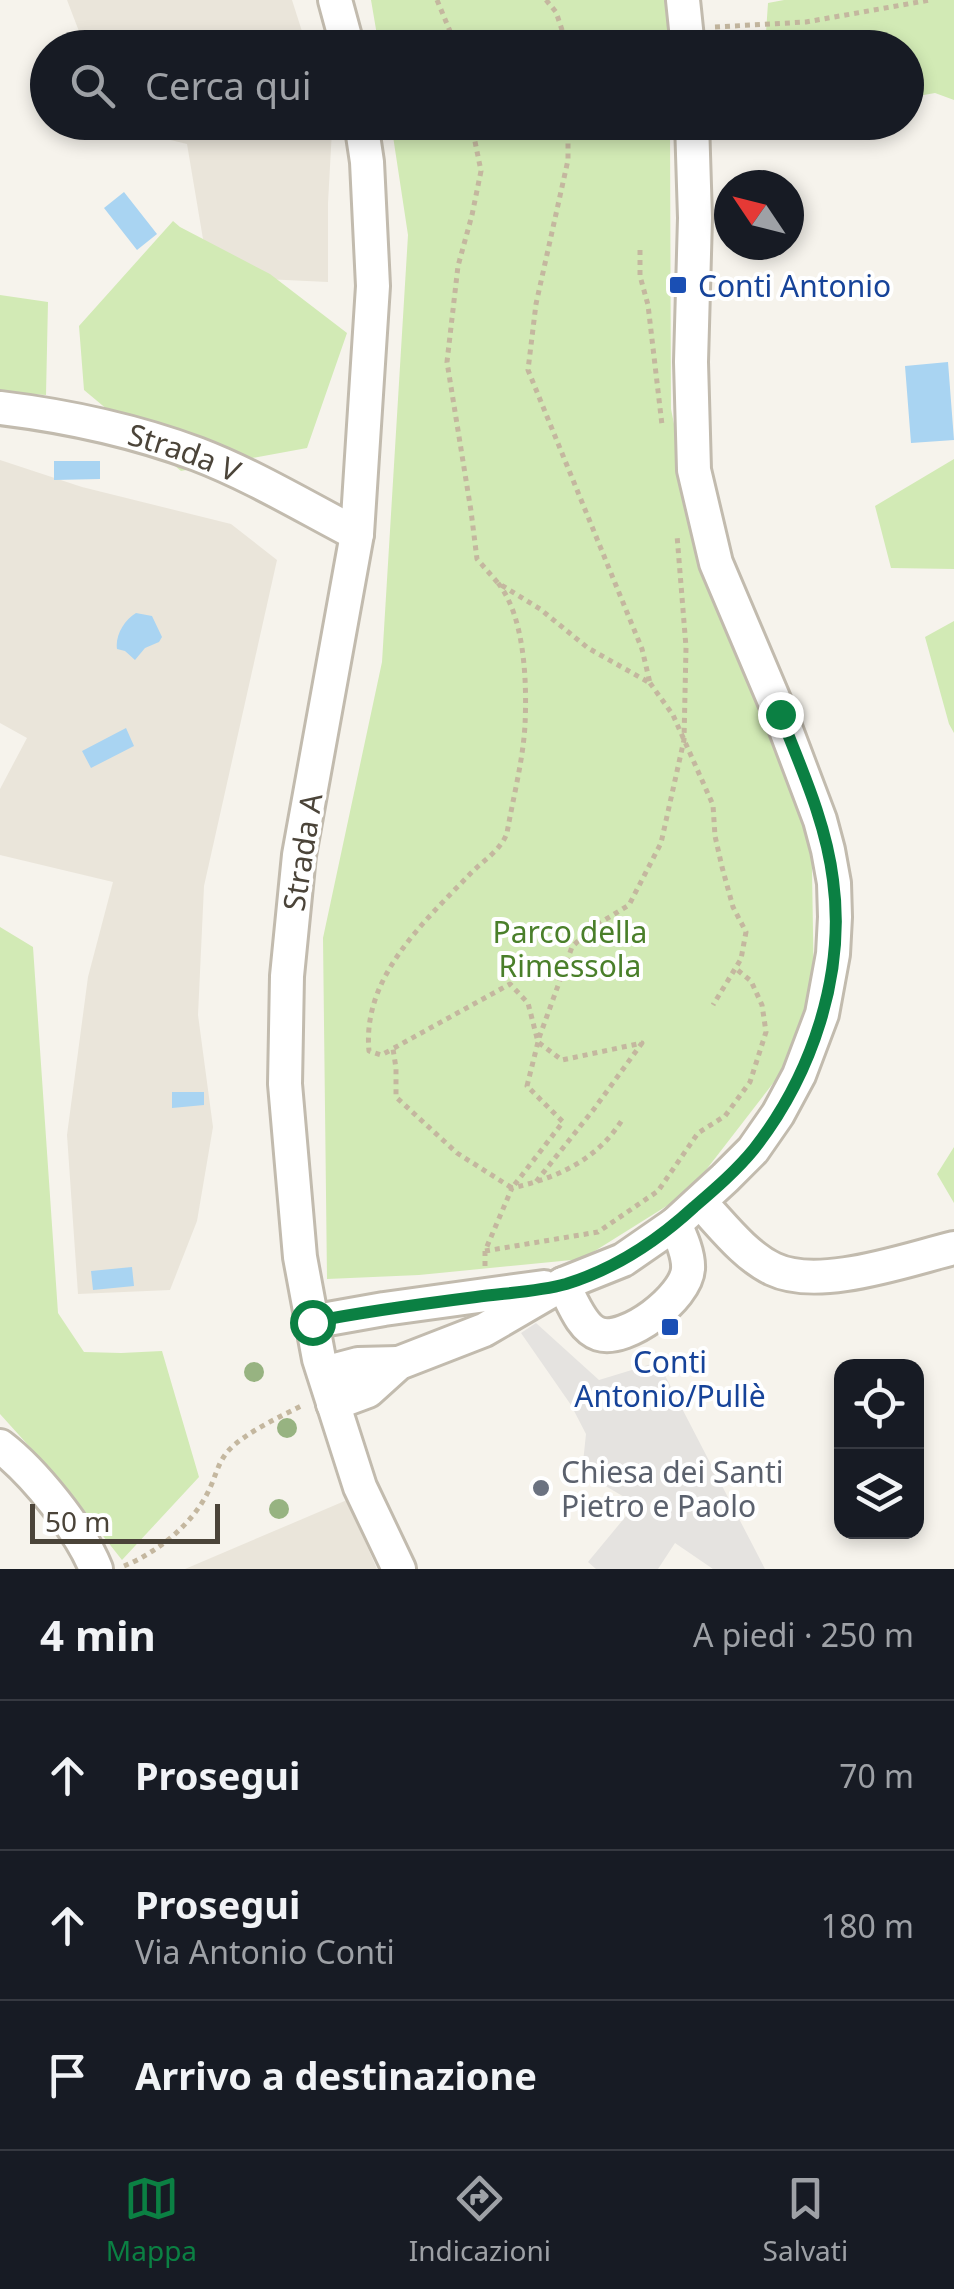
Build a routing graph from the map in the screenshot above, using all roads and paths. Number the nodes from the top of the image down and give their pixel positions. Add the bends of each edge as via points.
1 (335, 0) edge
2 (437, 0) edge
3 (546, 0) edge
4 (930, 0) edge
5 (686, 26) edge
6 (343, 30) edge
7 (450, 30) edge
8 (562, 30) edge
9 (363, 140) edge
10 (475, 140) edge
11 (568, 140) edge
12 (693, 140) edge
13 (640, 250) dead end
14 (0, 408) edge
15 (664, 436) dead end
16 (676, 521) dead end
17 (357, 534) junction
18 (498, 582) junction
19 (650, 683) junction
20 (684, 740) junction
21 (735, 968) junction
22 (713, 1004) dead end
23 (538, 1042) junction
24 (393, 1049) junction
25 (622, 1120) dead end
26 (535, 1183) junction
27 (512, 1188) junction
28 (700, 1202) junction
29 (675, 1224) junction
30 (954, 1248) edge
31 (485, 1251) junction
32 (563, 1284) junction
33 (486, 1296) junction
34 (427, 1304) junction
35 (311, 1321) junction
36 (443, 1348) junction
37 (328, 1388) junction
38 (0, 1446) edge
39 (96, 1569) edge
40 (116, 1569) edge
41 (398, 1569) edge

1 - 6 street
2 - 7 path
3 - 8 path
4 - 5 path via 806,22
9 - 17 street, Strada A via 373,286
10 - 18 path via 481,171 458,266 447,362 476,560
11 - 19 path via 528,370 642,648
12 - 28 street via 694,470 716,562 820,820 835,918 822,1014 799,1074 753,1150
13 - 15 path
14 - 17 street, Strada V via 151,438 200,455
16 - 20 path via 686,647
17 - 35 street, Strada A via 299,855 287,976 285,1084
18 - 19 path via 588,648
18 - 24 path via 510,597 523,652 525,726 508,833 416,930 385,974 367,1030 369,1051 382,1055
19 - 20 path
20 - 21 path via 713,805 714,836 746,932
20 - 23 path via 662,843 629,905 572,946
21 - 22 path
21 - 31 path via 752,981 766,1032 750,1082 725,1116 698,1133 658,1192 598,1232
23 - 24 path via 528,1003 510,984
23 - 26 path via 562,1060 642,1042
23 - 27 path via 528,1086 563,1122
24 - 27 path via 396,1097 457,1153
25 - 26 path via 599,1150
26 - 27 path
27 - 31 path
28 - 29 street
28 - 30 street via 756,1259 791,1276 830,1278
29 - 32 street via 623,1260
29 - 32 street via 688,1271 680,1290 662,1310 617,1336 598,1334 583,1322
31 - 33 path
32 - 33 street
32 - 36 street via 523,1319
33 - 34 street
34 - 35 street via 384,1308 364,1324
34 - 36 street via 415,1318 416,1334
35 - 37 street, Strada A
36 - 37 street via 399,1363 368,1391
37 - 40 path via 230,1448 182,1528
37 - 41 street, Strada A via 360,1488
38 - 39 street via 62,1512

